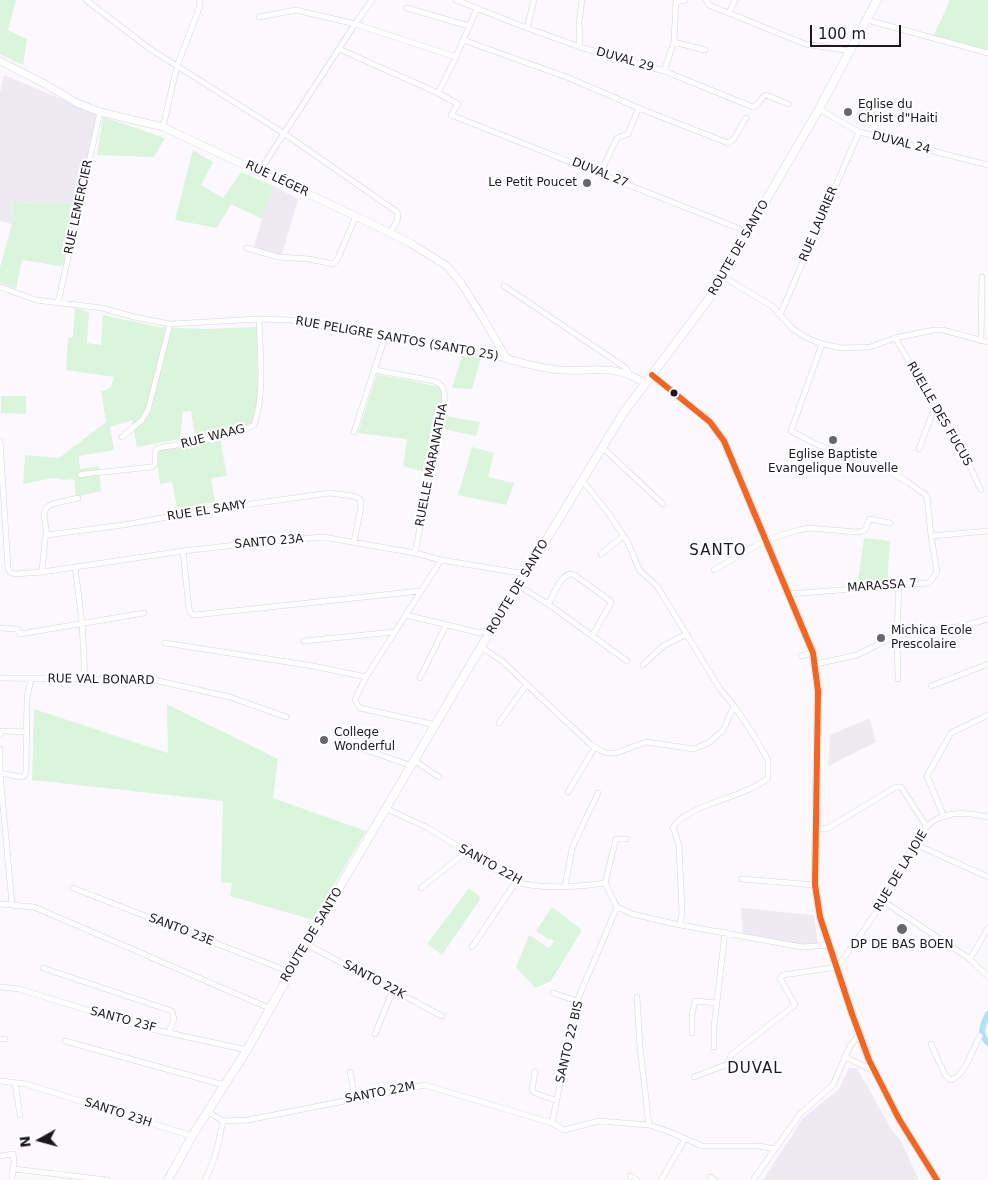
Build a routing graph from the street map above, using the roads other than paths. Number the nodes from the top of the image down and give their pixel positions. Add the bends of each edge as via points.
1 (86, 0) edge
2 (200, 0) edge
3 (372, 0) edge
4 (456, 0) edge
5 (534, 0) edge
6 (582, 0) edge
7 (685, 0) edge
8 (706, 0) edge
9 (736, 0) edge
10 (878, 0) edge
11 (676, 1) edge
12 (407, 8) dead end
13 (477, 8) junction
14 (729, 13) junction
15 (259, 17) dead end
16 (867, 20) junction
17 (355, 24) junction
18 (469, 26) junction
19 (527, 28) junction
20 (463, 40) junction
21 (674, 42) junction
22 (580, 47) junction
23 (339, 49) junction
24 (705, 50) dead end
25 (850, 51) junction
26 (988, 53) edge
27 (456, 56) junction
28 (0, 61) edge
29 (177, 66) junction
30 (664, 71) junction
31 (438, 93) junction
32 (788, 104) dead end
33 (641, 108) junction
34 (819, 109) junction
35 (100, 112) junction
36 (746, 118) dead end
37 (163, 127) junction
38 (858, 132) junction
39 (285, 134) junction
40 (988, 165) edge
41 (259, 172) junction
42 (600, 174) junction
43 (356, 216) junction
44 (748, 232) junction
45 (390, 233) junction
46 (248, 248) dead end
47 (722, 276) junction
48 (982, 277) dead end
49 (504, 286) dead end
50 (0, 287) edge
51 (58, 303) junction
52 (780, 315) junction
53 (260, 319) junction
54 (170, 324) junction
55 (385, 337) junction
56 (895, 338) junction
57 (981, 340) junction
58 (988, 342) edge
59 (822, 344) junction
60 (507, 359) junction
61 (375, 370) junction
62 (630, 374) junction
63 (652, 375) junction
64 (645, 382) junction
65 (935, 406) junction
66 (354, 432) dead end
67 (122, 437) dead end
68 (0, 442) edge
69 (602, 448) junction
70 (919, 449) dead end
71 (80, 475) dead end
72 (583, 481) junction
73 (981, 490) dead end
74 (78, 498) dead end
75 (663, 504) dead end
76 (890, 523) dead end
77 (988, 531) edge
78 (47, 535) junction
79 (623, 536) junction
80 (931, 536) junction
81 (766, 540) junction
82 (354, 542) junction
83 (183, 551) junction
84 (415, 553) junction
85 (602, 554) dead end
86 (441, 560) junction
87 (75, 567) junction
88 (714, 570) dead end
89 (42, 572) junction
90 (526, 574) junction
91 (898, 584) junction
92 (519, 586) junction
93 (420, 591) junction
94 (789, 594) junction
95 (548, 604) junction
96 (144, 613) dead end
97 (406, 615) junction
98 (988, 620) edge
99 (82, 622) junction
100 (498, 622) junction
101 (446, 625) junction
102 (0, 628) edge
103 (394, 632) junction
104 (687, 634) junction
105 (897, 635) junction
106 (592, 636) junction
107 (304, 641) dead end
108 (165, 643) dead end
109 (481, 647) junction
110 (814, 653) junction
111 (802, 656) dead end
112 (627, 661) dead end
113 (816, 664) junction
114 (988, 664) edge
115 (643, 665) dead end
116 (366, 677) junction
117 (0, 678) edge
118 (420, 678) dead end
119 (31, 679) junction
120 (85, 679) junction
121 (898, 679) dead end
122 (527, 684) junction
123 (931, 686) dead end
124 (734, 706) junction
125 (988, 715) edge
126 (286, 717) dead end
127 (499, 723) dead end
128 (436, 725) junction
129 (27, 732) junction
130 (0, 734) edge
131 (594, 747) junction
132 (0, 749) edge
133 (366, 750) dead end
134 (413, 763) junction
135 (0, 774) edge
136 (439, 777) dead end
137 (568, 792) dead end
138 (598, 793) dead end
139 (387, 809) junction
140 (944, 816) junction
141 (988, 817) edge
142 (928, 827) junction
143 (816, 830) junction
144 (626, 839) dead end
145 (915, 844) junction
146 (0, 848) edge
147 (8, 849) junction
148 (466, 852) junction
149 (988, 877) edge
150 (742, 879) dead end
151 (516, 882) junction
152 (606, 883) junction
153 (815, 885) junction
154 (565, 887) junction
155 (73, 888) dead end
156 (421, 888) dead end
157 (883, 901) junction
158 (0, 904) edge
159 (12, 904) junction
160 (617, 907) junction
161 (680, 925) junction
162 (988, 928) edge
163 (724, 932) junction
164 (306, 944) junction
165 (830, 945) junction
166 (472, 947) dead end
167 (970, 959) junction
168 (837, 967) junction
169 (43, 968) dead end
170 (290, 972) junction
171 (988, 977) edge
172 (0, 987) edge
173 (393, 990) junction
174 (553, 994) dead end
175 (637, 997) dead end
176 (577, 1002) junction
177 (717, 1003) junction
178 (269, 1008) junction
179 (442, 1016) dead end
180 (169, 1032) junction
181 (692, 1033) dead end
182 (375, 1034) dead end
183 (859, 1035) junction
184 (980, 1036) dead end
185 (65, 1041) dead end
186 (931, 1044) dead end
187 (714, 1047) dead end
188 (247, 1050) junction
189 (845, 1057) junction
190 (874, 1071) junction
191 (350, 1072) dead end
192 (535, 1072) dead end
193 (694, 1077) dead end
194 (0, 1081) edge
195 (15, 1083) junction
196 (224, 1085) junction
197 (355, 1098) junction
198 (556, 1101) junction
199 (207, 1111) junction
200 (20, 1115) dead end
201 (223, 1121) junction
202 (552, 1123) junction
203 (649, 1125) junction
204 (192, 1136) junction
205 (685, 1138) junction
206 (775, 1149) junction
207 (0, 1156) edge
208 (14, 1169) junction
209 (630, 1176) dead end
210 (12, 1180) edge
211 (107, 1180) edge
212 (168, 1180) edge
213 (205, 1180) edge
214 (637, 1180) edge
215 (661, 1180) edge
216 (754, 1180) edge
217 (937, 1180) edge

1 - 29 street
2 - 29 street
3 - 17 street
4 - 13 street, DUVAL 29
5 - 19 street
6 - 22 street
7 - 11 street
8 - 14 street via 709,5
9 - 14 street
10 - 16 main road, ROUTE DE SANTO
11 - 21 street
12 - 18 street
13 - 18 street
13 - 19 street, DUVAL 29
14 - 25 street via 805,44
15 - 17 street via 296,10
16 - 25 main road, ROUTE DE SANTO
16 - 26 street
17 - 23 street
17 - 27 street
18 - 20 street
19 - 22 street, DUVAL 29
20 - 27 street
20 - 33 street
21 - 24 street
21 - 30 street
22 - 30 street, DUVAL 29
23 - 31 street
23 - 39 street
25 - 34 main road, ROUTE DE SANTO
27 - 31 street
28 - 35 main road, RUE LÉGER
29 - 37 street
29 - 39 street
30 - 32 street, DUVAL 29 via 753,107 766,95
31 - 42 street, DUVAL 27 via 458,104 451,115
33 - 36 street via 728,143
33 - 42 street via 628,134 617,138
34 - 38 street, DUVAL 24
34 - 44 main road, ROUTE DE SANTO
35 - 37 main road, RUE LÉGER
35 - 51 street, RUE LEMERCIER
37 - 41 main road, RUE LÉGER
38 - 40 street, DUVAL 24
38 - 52 street, RUE LAURIER
39 - 41 street
39 - 45 street via 396,212 397,221
41 - 43 main road, RUE LÉGER
42 - 44 street, DUVAL 27
43 - 45 main road, RUE LÉGER
43 - 46 street via 338,260 332,264 278,257
44 - 47 main road, ROUTE DE SANTO
45 - 60 main road, RUE LÉGER via 446,266 461,283
47 - 52 street via 772,306
47 - 63 main road, ROUTE DE SANTO
48 - 57 street
49 - 62 street via 626,368
50 - 51 street, RUE PELIGRE SANTOS (SANTO 25) via 36,300
51 - 54 street, RUE PELIGRE SANTOS (SANTO 25) via 102,308
52 - 59 street via 793,329
53 - 54 street, RUE PELIGRE SANTOS (SANTO 25)
53 - 55 street, RUE PELIGRE SANTOS (SANTO 25) via 298,321
53 - 71 street, RUE WAAG via 260,386 254,425 196,443 158,448 152,467
54 - 67 street via 148,410 142,420
55 - 60 street, RUE PELIGRE SANTOS (SANTO 25)
55 - 61 street
56 - 57 street via 943,330
56 - 59 street via 870,347 842,348
56 - 65 street, RUELLE DES FUCUS
57 - 58 street
59 - 80 street via 791,432 818,445 878,465 927,496
60 - 62 main road, RUE PELIGRE SANTOS (SANTO 25) via 560,370 601,369
61 - 66 street
61 - 84 street, RUELLE MARANATHA via 434,381 444,388 444,404
62 - 64 main road, RUE PELIGRE SANTOS (SANTO 25)
63 - 64 main road, ROUTE DE SANTO
63 - 81 main road via 716,429
64 - 69 main road, ROUTE DE SANTO
65 - 70 street
65 - 73 street, RUELLE DES FUCUS
68 - 89 street, SANTO 23A via 10,572
69 - 72 main road, ROUTE DE SANTO
69 - 75 street
72 - 79 street
72 - 90 main road, ROUTE DE SANTO
74 - 78 street via 46,508
76 - 81 street via 870,519 864,531 810,528
77 - 80 street
78 - 82 street, RUE EL SAMY via 329,493 360,499
78 - 89 street
79 - 85 street
79 - 104 street via 640,571 658,586
80 - 91 street, MARASSA 7 via 937,572 929,583
81 - 88 street
81 - 94 main road
82 - 83 street, SANTO 23A via 323,537
82 - 84 street, SANTO 23A
83 - 87 street, SANTO 23A
83 - 93 street via 189,609 195,615
84 - 86 street, SANTO 23A
86 - 90 street, SANTO 23A
86 - 93 street
87 - 89 street, SANTO 23A
87 - 99 street
90 - 92 main road, ROUTE DE SANTO
91 - 94 street, MARASSA 7
91 - 105 street
92 - 95 street
92 - 100 main road, ROUTE DE SANTO
93 - 97 street
94 - 110 main road
95 - 106 street
95 - 106 street via 564,576 574,574 611,603
96 - 99 street
97 - 101 street
97 - 103 street
98 - 105 street
99 - 102 street via 20,634 17,629
99 - 120 street
100 - 101 street via 480,633
100 - 109 main road, ROUTE DE SANTO
101 - 118 street
103 - 107 street
103 - 116 street
104 - 115 street via 663,646
104 - 124 street
105 - 113 street via 857,655
105 - 121 street
106 - 112 street
108 - 116 street
109 - 122 street
109 - 128 main road, ROUTE DE SANTO
110 - 111 street
110 - 113 main road
113 - 143 main road
114 - 123 street
116 - 128 street via 356,699 360,708
117 - 119 street, RUE VAL BONARD
119 - 120 street, RUE VAL BONARD
119 - 129 street via 27,698
120 - 126 street, RUE VAL BONARD via 154,680 230,697
122 - 127 street
122 - 131 street
124 - 131 street via 723,730 710,742 694,749 646,742 616,753
124 - 161 street via 768,760 768,778 758,786 678,819 673,827 679,845
125 - 140 street via 952,733 927,776
128 - 134 main road, ROUTE DE SANTO
129 - 130 street via 2,731
129 - 135 street via 24,776
131 - 137 street
132 - 135 street
133 - 134 street
134 - 136 street
134 - 139 main road, ROUTE DE SANTO
135 - 147 street
138 - 154 street via 572,848
139 - 148 street, SANTO 22H via 428,828
139 - 164 main road, ROUTE DE SANTO
140 - 141 street, RUE DE LA JOIE via 962,812
140 - 142 street, RUE DE LA JOIE
142 - 143 street via 900,786 828,828
142 - 145 street, RUE DE LA JOIE
143 - 153 main road
144 - 152 street via 616,839
145 - 149 street
145 - 157 street, RUE DE LA JOIE
146 - 147 street
147 - 159 street
148 - 151 street, SANTO 22H
148 - 156 street
150 - 153 street
151 - 154 street, SANTO 22H
151 - 166 street
152 - 154 street, SANTO 22H
152 - 160 street
153 - 165 main road via 820,917
155 - 170 street, SANTO 23E
157 - 167 street
157 - 168 street, RUE DE LA JOIE
158 - 159 street
159 - 178 street via 34,907
160 - 161 street via 632,914
160 - 176 street, SANTO 22 BIS
161 - 163 street
162 - 167 street
163 - 165 street via 802,947
163 - 177 street
164 - 170 main road, ROUTE DE SANTO
164 - 173 street, SANTO 22K
165 - 168 main road
167 - 171 street
168 - 183 main road
168 - 193 street via 782,975 780,978 795,1005 731,1055 728,1064
169 - 180 street via 172,1012 174,1019
170 - 178 main road, ROUTE DE SANTO
172 - 180 street, SANTO 23F via 19,989 142,1027
173 - 179 street, SANTO 22K
173 - 182 street
174 - 176 street
175 - 203 street
176 - 198 street, SANTO 22 BIS
177 - 181 street via 695,1001
177 - 187 street
178 - 188 main road, ROUTE DE SANTO
180 - 188 street, SANTO 23F
183 - 189 street
183 - 190 main road
184 - 186 street via 963,1071 954,1080 945,1075
185 - 196 street
188 - 196 main road, ROUTE DE SANTO
189 - 190 street
189 - 206 street via 833,1085 801,1113
190 - 217 main road via 899,1120
191 - 197 street
192 - 198 street via 532,1090
194 - 195 street, SANTO 23H
195 - 200 street
195 - 204 street, SANTO 23H via 44,1089
196 - 199 main road, ROUTE DE SANTO
197 - 201 street, SANTO 22M via 248,1120
197 - 202 street, SANTO 22M via 425,1085
198 - 202 street, SANTO 22 BIS
199 - 201 street
199 - 204 main road, ROUTE DE SANTO
201 - 213 street
202 - 203 street, SANTO 22M via 564,1130 599,1121
203 - 205 street, SANTO 22M
204 - 212 main road, ROUTE DE SANTO
205 - 206 street, SANTO 22M via 702,1146
205 - 215 street
206 - 216 street
207 - 208 street via 13,1154
208 - 210 street
208 - 211 street
209 - 214 street

